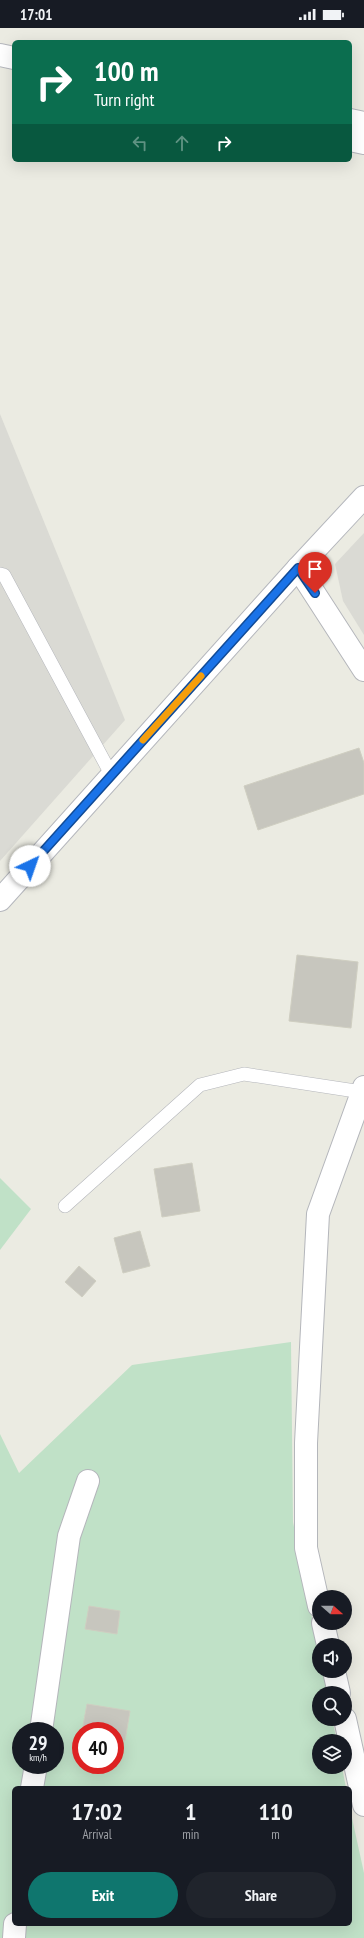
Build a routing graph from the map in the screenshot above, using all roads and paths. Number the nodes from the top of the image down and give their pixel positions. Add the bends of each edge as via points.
1 (0, 55) edge
2 (12, 58) edge
3 (352, 120) edge
4 (364, 123) edge
5 (352, 140) edge
6 (364, 143) edge
7 (364, 497) edge
8 (298, 568) junction
9 (0, 574) edge
10 (364, 670) edge
11 (112, 776) junction
12 (0, 900) edge
13 (363, 1089) edge
14 (65, 1206) dead end
15 (88, 1480) dead end
16 (315, 1590) edge
17 (42, 1722) edge
18 (347, 1726) edge
19 (34, 1774) edge
20 (32, 1786) edge
21 (364, 1805) edge
22 (15, 1926) edge
23 (14, 1938) edge

1 - 2 street
3 - 4 street
5 - 6 street
7 - 8 street
8 - 10 street
8 - 11 street
9 - 11 lane via 4,575
11 - 12 street
13 - 14 lane via 244,1074 200,1085
13 - 16 street via 318,1214 306,1443 306,1548
15 - 17 street via 69,1536
18 - 21 street
19 - 20 street
22 - 23 street

